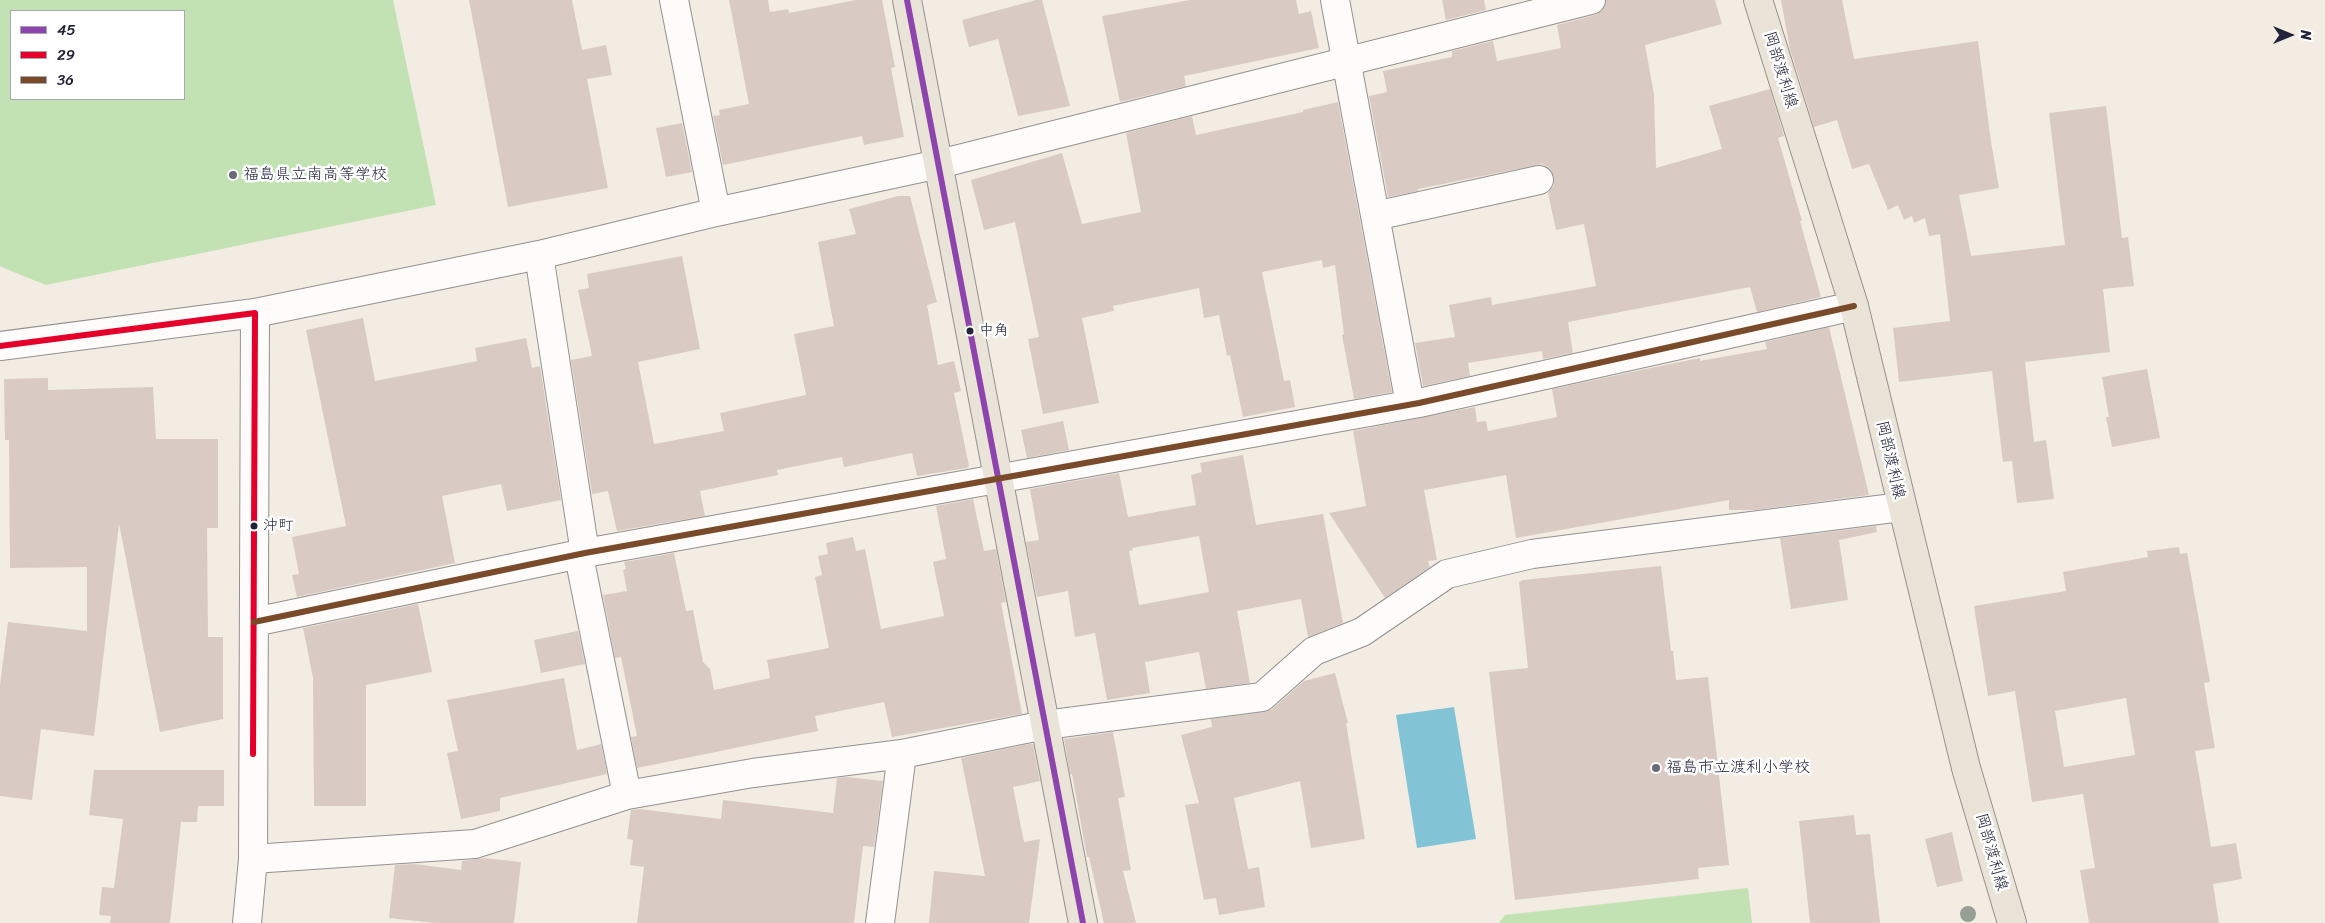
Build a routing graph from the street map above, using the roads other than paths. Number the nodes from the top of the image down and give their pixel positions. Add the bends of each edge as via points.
1 (674, 0) edge
2 (907, 0) edge
3 (1335, 0) edge
4 (1592, 0) edge
5 (1758, 0) edge
6 (1346, 62) junction
7 (939, 164) junction
8 (1538, 180) dead end
9 (716, 212) junction
10 (1375, 216) junction
11 (539, 254) junction
12 (1854, 306) junction
13 (255, 313) junction
14 (0, 346) edge
15 (1410, 404) junction
16 (998, 479) junction
17 (1902, 507) junction
18 (582, 554) junction
19 (254, 622) junction
20 (1045, 725) junction
21 (902, 754) junction
22 (627, 795) junction
23 (253, 859) junction
24 (247, 923) edge
25 (880, 923) edge
26 (1083, 923) edge
27 (2012, 923) edge

1 - 9 street
2 - 7 main road
3 - 6 street
4 - 6 street
5 - 12 main road, 岡部渡利線
6 - 7 street
6 - 10 street
7 - 9 street
7 - 16 main road
8 - 10 street
9 - 11 street
10 - 15 street
11 - 13 street
11 - 18 street
12 - 15 street
12 - 17 main road, 岡部渡利線
13 - 14 street
13 - 19 street
15 - 16 street
16 - 18 street
16 - 20 main road
17 - 20 street via 1532,554 1447,574 1362,632 1314,651 1262,697
17 - 27 main road, 岡部渡利線 via 1966,768
18 - 19 street
18 - 22 street
19 - 23 street
20 - 21 street
20 - 26 main road
21 - 22 street via 753,773
21 - 25 street
22 - 23 street via 475,844
23 - 24 street

